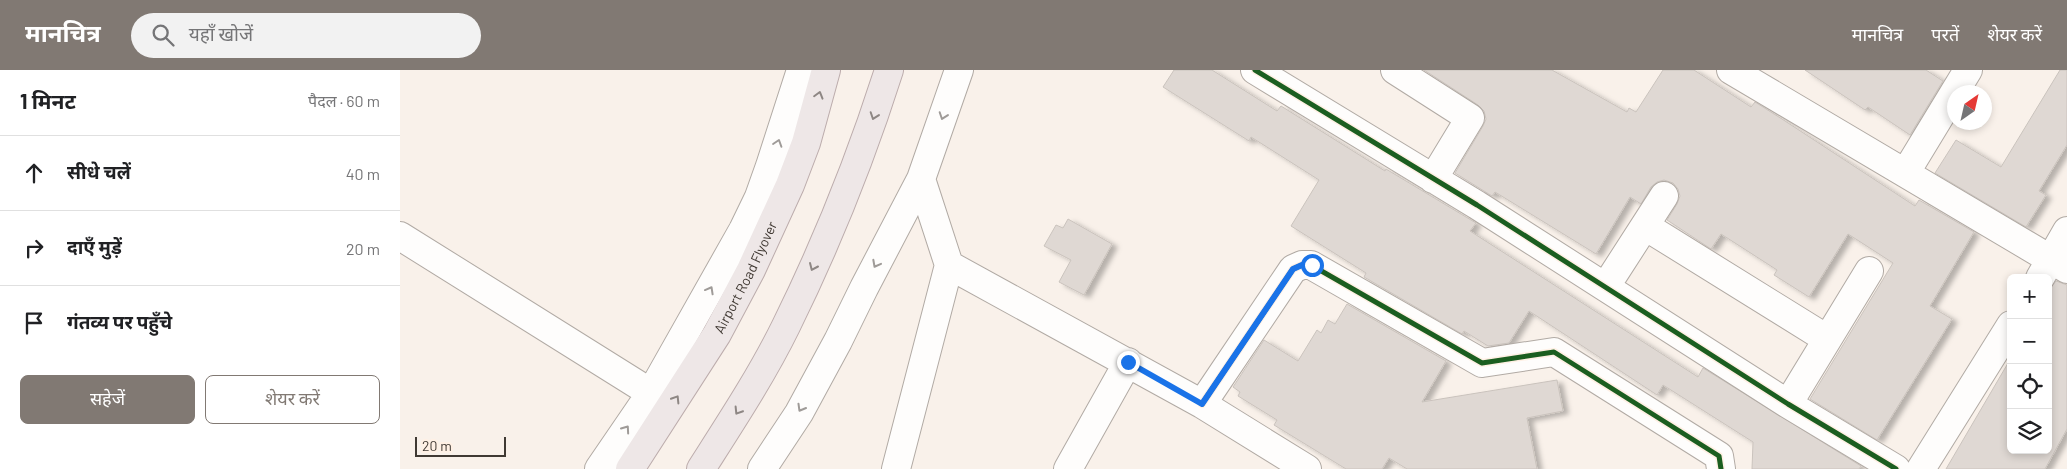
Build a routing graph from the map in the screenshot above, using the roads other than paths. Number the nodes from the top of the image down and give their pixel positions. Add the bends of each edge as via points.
1 (801, 70) edge
2 (826, 70) edge
3 (889, 70) edge
4 (959, 70) edge
5 (1395, 70) edge
6 (1731, 70) edge
7 (1968, 70) edge
8 (1266, 73) edge
9 (1906, 172) junction
10 (921, 179) junction
11 (1433, 179) junction
12 (1664, 196) dead end
13 (1645, 226) junction
14 (2067, 231) edge
15 (400, 236) edge
16 (949, 265) junction
17 (2053, 269) edge
18 (1870, 271) dead end
19 (1606, 286) junction
20 (2007, 331) edge
21 (1826, 339) junction
22 (1128, 362) junction
23 (651, 394) junction
24 (1202, 404) junction
25 (1788, 404) junction
26 (598, 469) edge
27 (630, 469) edge
28 (701, 469) edge
29 (762, 469) edge
30 (896, 469) edge
31 (1068, 469) edge
32 (1308, 469) edge
33 (1721, 469) edge
34 (1896, 469) edge
35 (1922, 469) edge

23 -> 1 street via 759,197
27 -> 2 main road, Airport Road Flyover via 717,334 751,270 799,160
3 -> 28 main road via 851,182 786,327
4 -> 10 street
5 - 11 street via 1470,118
6 - 9 street
7 - 9 street
8 - 11 street
9 - 17 street
10 - 16 street
10 -> 29 street via 838,342 799,413
11 - 19 street
12 - 13 street
13 - 19 street
13 - 21 street
14 - 17 street
15 - 23 street
16 - 22 street
16 - 30 street
18 - 21 street
19 - 25 street
20 - 35 street
21 - 25 street
22 - 24 street
22 - 31 street
26 -> 23 street
24 - 32 street
24 - 33 street via 1293,269 1307,264 1482,363 1554,352 1719,456
25 - 34 street

